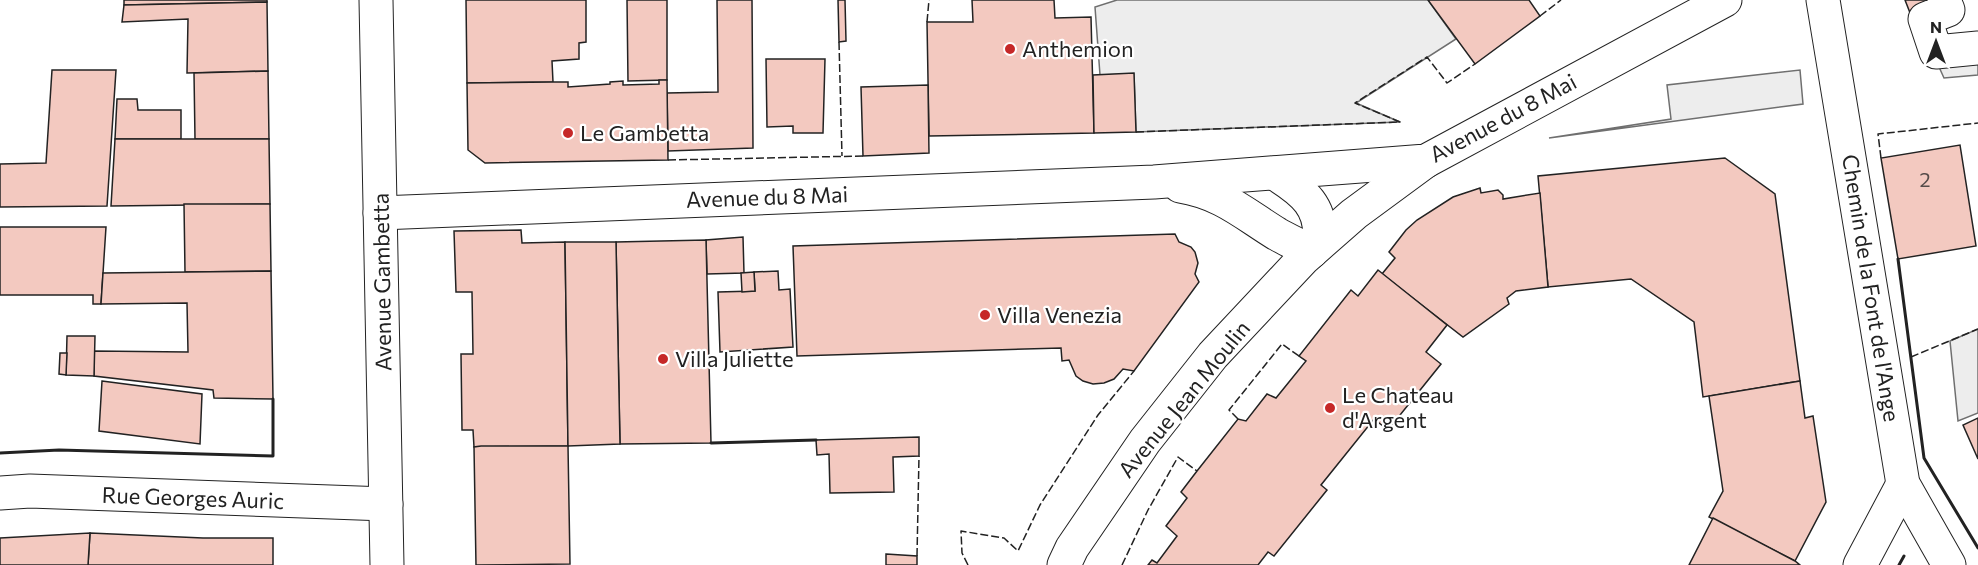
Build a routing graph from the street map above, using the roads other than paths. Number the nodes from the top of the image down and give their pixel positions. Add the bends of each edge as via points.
1 (376, 0) edge
2 (1725, 0) edge
3 (1823, 0) edge
4 (1944, 0) edge
5 (1978, 48) edge
6 (1426, 161) junction
7 (1274, 173) junction
8 (1154, 182) junction
9 (380, 213) junction
10 (1315, 248) junction
11 (1903, 484) junction
12 (0, 493) edge
13 (386, 504) junction
14 (1932, 536) junction
15 (387, 565) edge
16 (1064, 565) edge
17 (1860, 565) edge
18 (1917, 565) edge
19 (1949, 565) edge

1 - 9 street, Avenue Gambetta
2 - 6 street, Avenue du 8 Mai
3 - 11 street, Chemin de la Font de l'Ange
4 - 5 street via 1948,10 1925,19 1936,52
6 - 7 street, Avenue du 8 Mai
6 - 10 street, Avenue Jean Moulin
7 - 8 street, Avenue du 8 Mai
7 - 10 street via 1301,190 1314,208 1320,222
8 - 9 street, Avenue du 8 Mai
8 - 10 street, Avenue du 8 Mai via 1217,196 1278,234
9 - 13 street, Avenue Gambetta
10 - 16 street, Avenue Jean Moulin via 1213,355 1145,441
11 - 14 street, Chemin de la Font de l'Ange
11 - 17 street
12 - 13 street, Rue Georges Auric
13 - 15 street, Avenue Gambetta
14 - 18 street
14 - 19 street, Chemin de la Font de l'Ange

